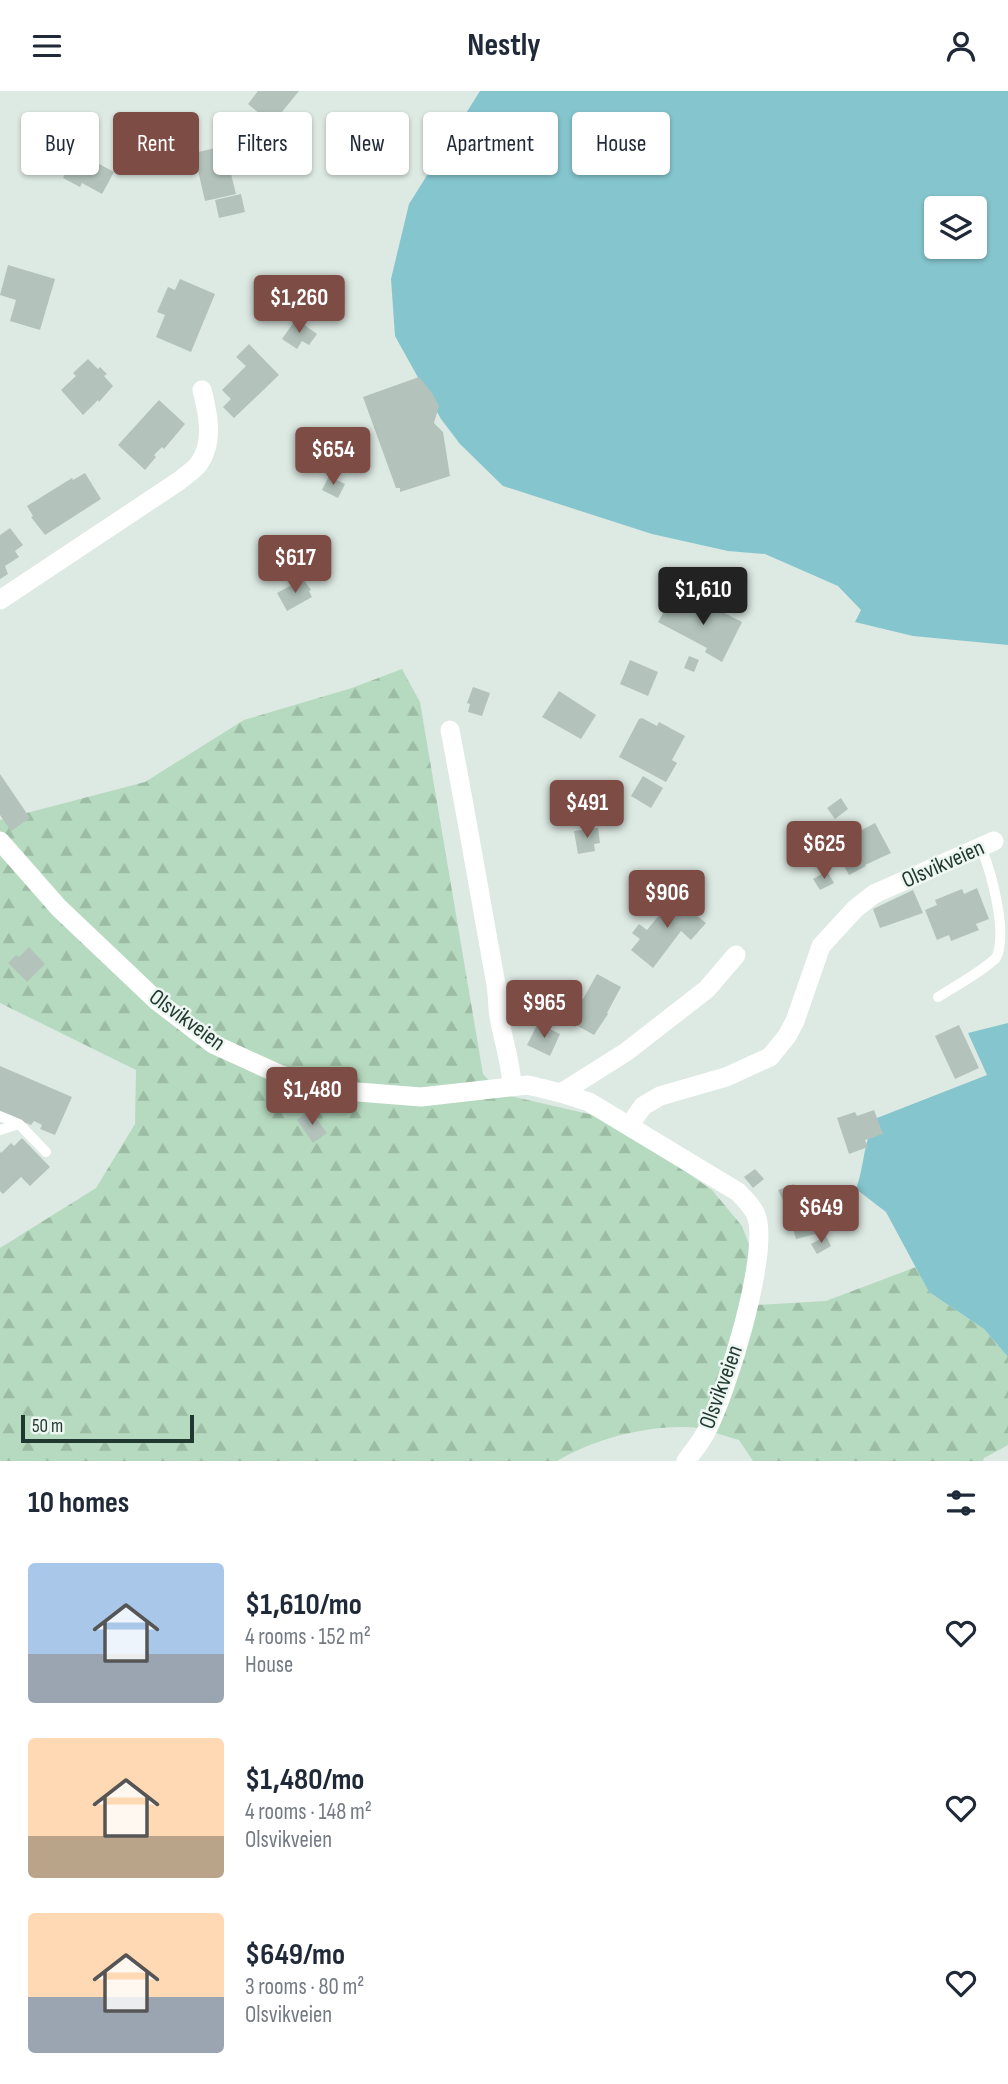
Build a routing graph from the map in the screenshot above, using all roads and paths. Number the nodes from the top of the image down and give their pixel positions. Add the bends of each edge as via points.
1 (202, 390) dead end
2 (0, 600) edge
3 (450, 730) dead end
4 (0, 841) edge
5 (988, 844) joint
6 (736, 955) dead end
7 (938, 997) dead end
8 (512, 1086) junction
9 (561, 1093) junction
10 (0, 1116) edge
11 (19, 1124) junction
12 (629, 1126) junction
13 (0, 1130) edge
14 (46, 1152) dead end
15 (686, 1461) edge

1 - 2 street via 209,443 200,463
3 - 8 street
4 - 8 street, Olsvikveien via 59,908 157,1001 213,1044 281,1076 345,1091 421,1097
5 - 7 lane via 1007,942 997,957
5 - 12 street, Olsvikveien via 874,894 855,909 821,946 795,1021 770,1058 726,1077 660,1096 643,1106
6 - 9 street via 707,989 626,1052
8 - 9 street, Olsvikveien
9 - 12 street, Olsvikveien via 589,1102
10 - 11 lane
11 - 13 lane
11 - 14 lane
12 - 15 street, Olsvikveien via 738,1192 758,1220 759,1239 736,1356 706,1434

